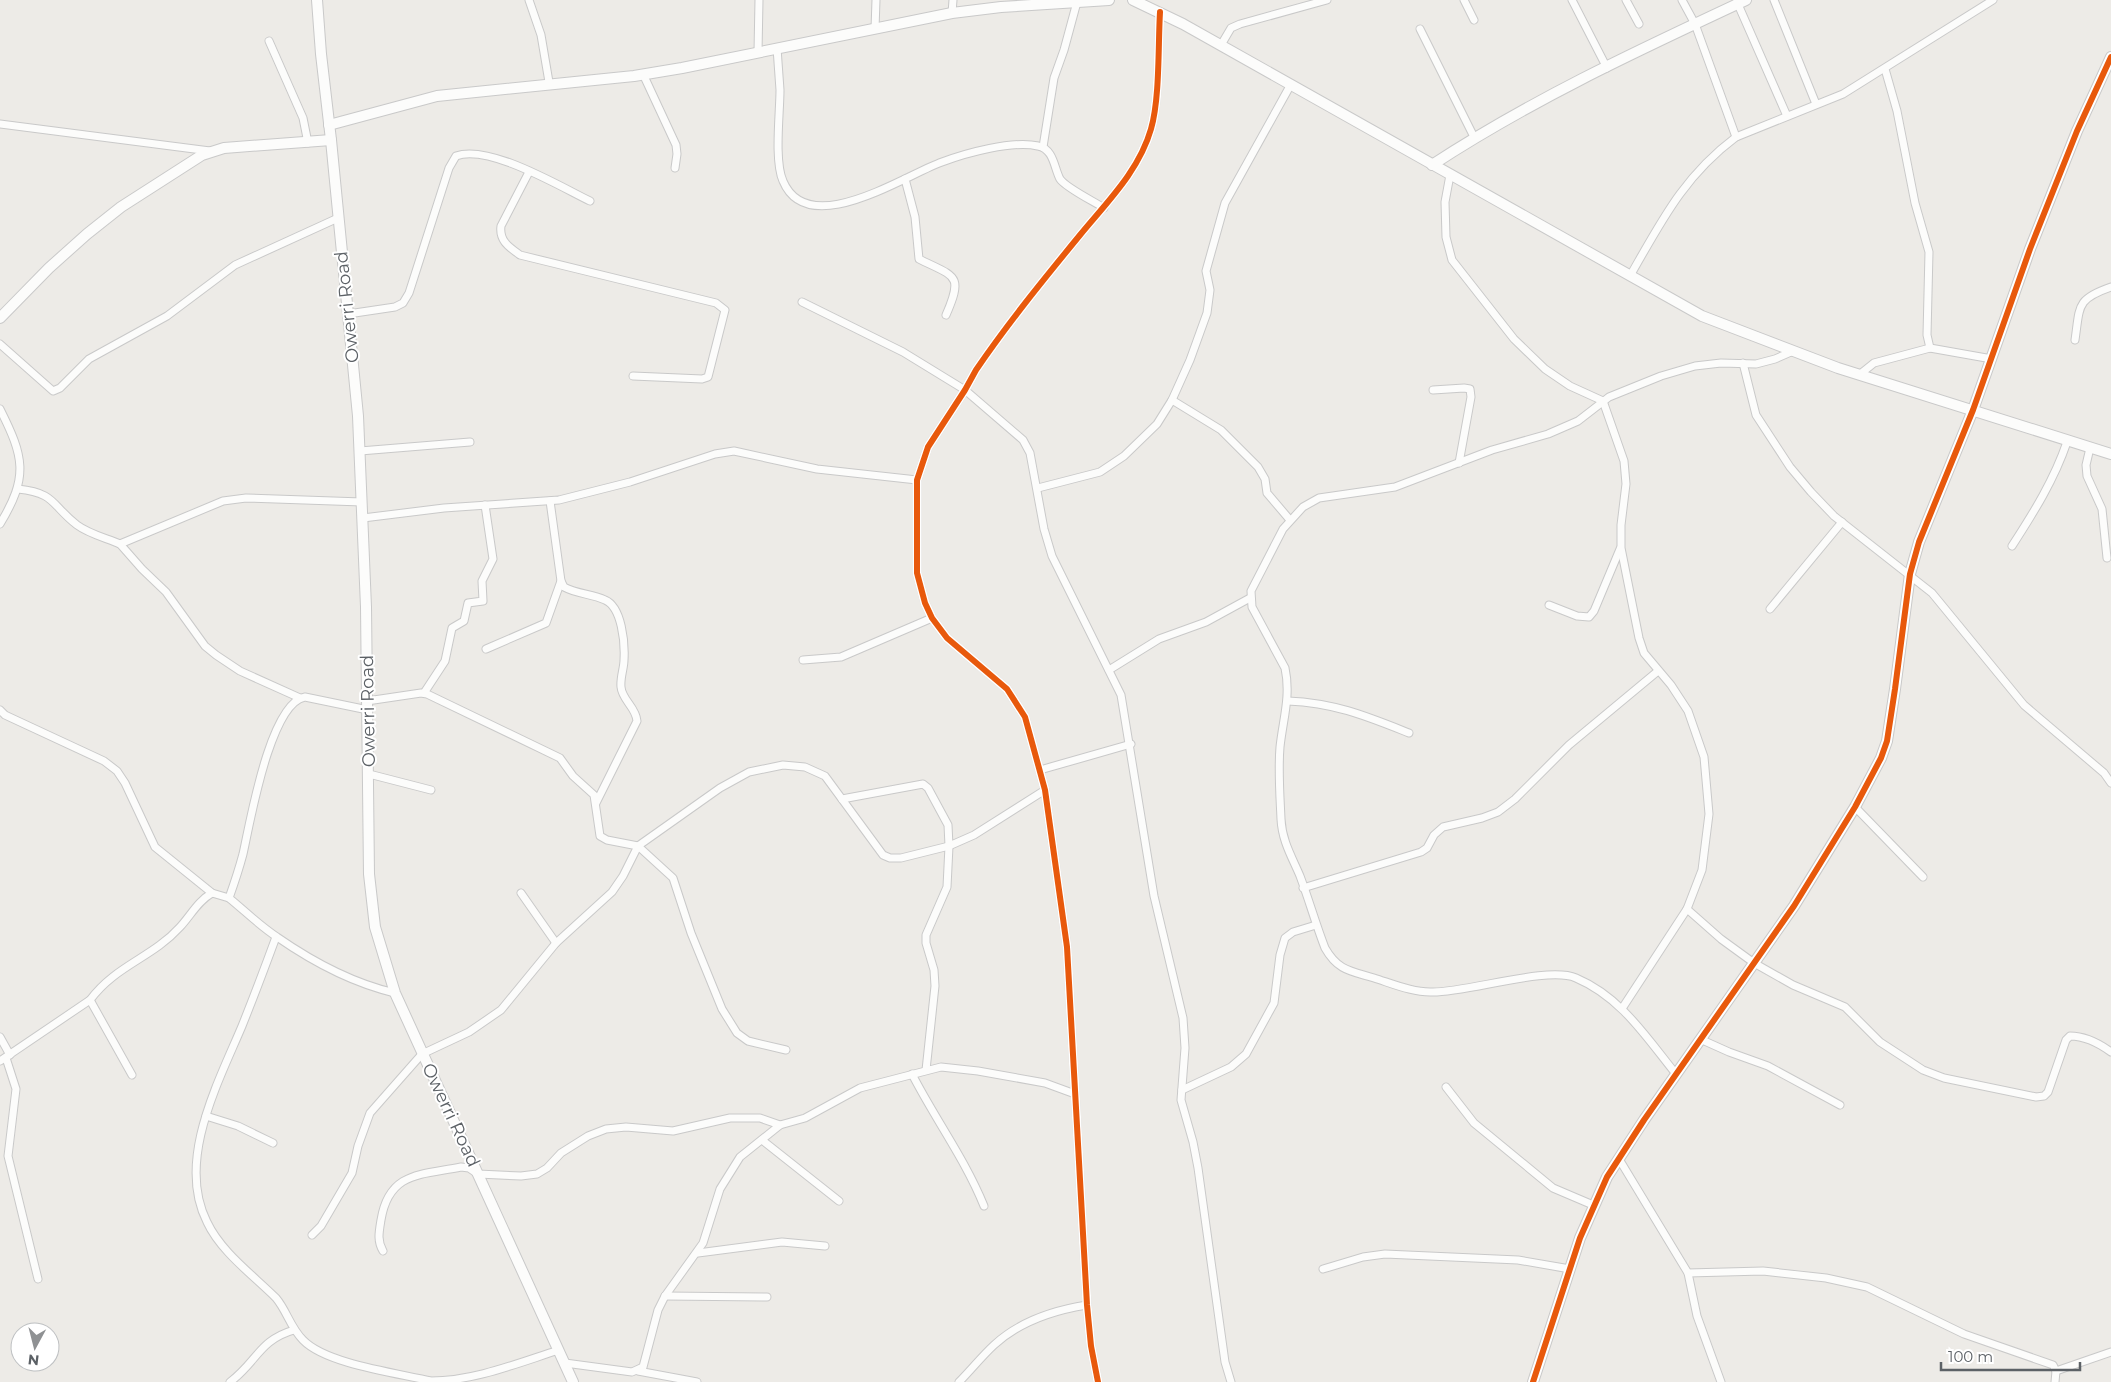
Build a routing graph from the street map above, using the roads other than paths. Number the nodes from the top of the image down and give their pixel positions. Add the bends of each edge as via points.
1 (317, 0) edge
2 (529, 0) edge
3 (759, 0) edge
4 (876, 0) edge
5 (953, 0) edge
6 (1109, 0) edge
7 (1132, 0) edge
8 (1327, 0) edge
9 (1464, 0) edge
10 (1572, 0) edge
11 (1626, 0) edge
12 (1682, 0) edge
13 (1774, 0) edge
14 (1993, 0) edge
15 (1740, 1) edge
16 (1077, 2) junction
17 (1160, 12) junction
18 (952, 13) junction
19 (1474, 20) dead end
20 (1639, 24) dead end
21 (1695, 24) junction
22 (875, 28) junction
23 (1420, 29) dead end
24 (269, 40) dead end
25 (1220, 45) junction
26 (777, 48) junction
27 (758, 52) junction
28 (2111, 58) edge
29 (1607, 68) junction
30 (1885, 69) junction
31 (643, 74) junction
32 (549, 82) junction
33 (1290, 86) junction
34 (1816, 104) junction
35 (1787, 116) junction
36 (0, 124) edge
37 (329, 125) junction
38 (1736, 136) junction
39 (1474, 137) junction
40 (332, 140) junction
41 (308, 143) junction
42 (1043, 147) junction
43 (210, 151) junction
44 (1432, 165) junction
45 (675, 168) dead end
46 (529, 172) junction
47 (1450, 174) junction
48 (904, 179) junction
49 (590, 201) dead end
50 (1104, 208) junction
51 (338, 218) junction
52 (1630, 276) junction
53 (2111, 286) edge
54 (802, 302) dead end
55 (348, 314) junction
56 (946, 315) dead end
57 (0, 318) edge
58 (2075, 340) dead end
59 (0, 344) edge
60 (1930, 348) junction
61 (1791, 352) junction
62 (1992, 359) junction
63 (1743, 363) junction
64 (1859, 375) junction
65 (633, 376) dead end
66 (965, 390) junction
67 (1433, 390) dead end
68 (1172, 400) junction
69 (1603, 401) junction
70 (0, 408) edge
71 (1973, 410) junction
72 (470, 442) dead end
73 (2067, 442) junction
74 (2090, 448) junction
75 (360, 451) junction
76 (2111, 454) edge
77 (1459, 463) junction
78 (917, 480) junction
79 (1038, 488) junction
80 (18, 489) junction
81 (550, 501) junction
82 (362, 502) junction
83 (485, 505) junction
84 (363, 518) junction
85 (1290, 520) junction
86 (1842, 522) junction
87 (0, 524) edge
88 (120, 544) junction
89 (2012, 546) dead end
90 (1621, 548) junction
91 (2107, 558) dead end
92 (1910, 574) junction
93 (561, 581) junction
94 (1250, 598) junction
95 (1548, 605) dead end
96 (1770, 609) dead end
97 (932, 618) junction
98 (486, 649) dead end
99 (803, 660) dead end
100 (1109, 670) junction
101 (1658, 671) junction
102 (424, 693) junction
103 (300, 698) junction
104 (1288, 701) junction
105 (368, 705) junction
106 (0, 710) edge
107 (1409, 733) dead end
108 (1131, 744) junction
109 (1040, 770) junction
110 (369, 774) junction
111 (2111, 783) edge
112 (431, 790) dead end
113 (1044, 790) junction
114 (842, 799) junction
115 (596, 804) junction
116 (1854, 807) junction
117 (638, 846) junction
118 (949, 846) junction
119 (1923, 877) dead end
120 (1303, 888) junction
121 (212, 893) junction
122 (521, 893) dead end
123 (229, 898) junction
124 (1688, 909) junction
125 (1316, 925) junction
126 (276, 937) junction
127 (556, 943) junction
128 (1754, 963) junction
129 (395, 993) junction
130 (90, 1000) junction
131 (1623, 1007) junction
132 (0, 1037) edge
133 (1700, 1039) junction
134 (786, 1050) dead end
135 (2111, 1052) edge
136 (422, 1054) junction
137 (5, 1058) edge
138 (926, 1070) junction
139 (912, 1074) junction
140 (1676, 1074) junction
141 (132, 1076) dead end
142 (1446, 1087) dead end
143 (1182, 1090) junction
144 (1075, 1094) junction
145 (1840, 1105) dead end
146 (206, 1116) junction
147 (780, 1125) junction
148 (762, 1140) junction
149 (273, 1143) dead end
150 (1619, 1159) junction
151 (478, 1174) junction
152 (839, 1201) dead end
153 (1593, 1205) junction
154 (984, 1206) dead end
155 (312, 1235) dead end
156 (825, 1246) dead end
157 (383, 1251) dead end
158 (698, 1253) junction
159 (1323, 1269) dead end
160 (1570, 1269) junction
161 (1688, 1273) junction
162 (38, 1279) dead end
163 (665, 1296) junction
164 (767, 1297) dead end
165 (1087, 1305) junction
166 (294, 1330) junction
167 (559, 1350) junction
168 (2111, 1352) edge
169 (565, 1363) junction
170 (638, 1371) junction
171 (2056, 1371) junction
172 (230, 1382) edge
173 (445, 1382) edge
174 (573, 1382) edge
175 (696, 1382) edge
176 (959, 1382) edge
177 (1098, 1382) edge
178 (1231, 1382) edge
179 (1533, 1382) edge
180 (1721, 1382) edge
181 (2055, 1382) edge

1 - 37 main road, Owerri Road
2 - 32 street via 541,35
3 - 27 street
4 - 22 street
5 - 18 street
6 - 16 main road
7 - 17 main road
8 - 25 street via 1240,24 1231,28
9 - 19 street
10 - 29 street
11 - 20 street
12 - 21 street
13 - 34 street
14 - 30 street
15 - 21 main road
15 - 35 street
16 - 18 main road
16 - 42 street via 1054,78
17 - 25 main road
17 - 50 street via 1151,128 1122,185
18 - 22 main road
21 - 29 main road
21 - 38 street
22 - 26 main road
23 - 39 street
24 - 41 street via 298,105
25 - 33 main road
26 - 27 main road
26 - 48 street via 779,155 782,180 793,196 822,207 829,206 860,198
27 - 31 main road
28 - 62 main road via 2077,131 2030,249
29 - 39 main road
30 - 34 street via 1843,94
30 - 60 street via 1929,252 1927,335
31 - 32 main road
31 - 45 street via 676,145
32 - 37 main road via 437,96
33 - 44 main road
33 - 68 street via 1225,203 1206,271 1210,290 1207,313
34 - 35 street
35 - 38 street
36 - 43 street
37 - 40 main road, Owerri Road
38 - 52 street via 1693,175
39 - 44 main road
40 - 41 main road
40 - 51 main road, Owerri Road
41 - 43 main road
42 - 48 street via 1012,146 988,150 941,162
42 - 50 street via 1061,181
43 - 57 main road via 165,177 100,223 49,268
44 - 47 main road
46 - 49 street
46 - 55 street via 499,158 463,153 456,156 449,168 403,303 395,308
46 - 65 street via 500,234 505,243 520,255 716,303 725,310 708,377
47 - 52 main road
47 - 69 street via 1445,202 1446,237 1452,260 1514,339 1545,369 1570,386
48 - 56 street via 915,217 919,259 957,282
50 - 66 street via 993,345
51 - 55 main road, Owerri Road
51 - 59 street via 235,265 167,316 89,359 53,391
52 - 61 main road via 1702,316
53 - 58 street via 2084,298
54 - 66 street via 903,352
55 - 75 main road, Owerri Road
60 - 62 street
60 - 64 street via 1874,363
61 - 63 street via 1775,360
61 - 64 main road
62 - 71 main road
63 - 69 street via 1695,366 1623,390
63 - 86 street via 1756,415 1763,428 1790,468
64 - 71 main road
66 - 78 street via 928,447
66 - 79 street via 1023,440 1030,453
67 - 77 street via 1470,389 1472,397
68 - 79 street via 1157,424 1124,456 1100,472
68 - 85 street via 1221,430 1258,467 1267,493
69 - 77 street via 1567,427
69 - 90 street via 1624,461 1626,484
70 - 80 street via 16,440 21,463
71 - 73 main road
71 - 92 main road via 1931,511
72 - 75 street
73 - 74 main road
73 - 89 street via 2039,505
74 - 76 main road
74 - 91 street via 2087,476 2102,509
75 - 82 main road, Owerri Road
77 - 85 street via 1395,487 1319,498
78 - 81 street via 817,469 734,451 715,454 630,482
78 - 97 street via 917,573
79 - 100 street via 1052,556
80 - 87 street
80 - 88 street via 36,491 51,498 75,524
81 - 83 street
81 - 93 street
82 - 84 main road, Owerri Road
82 - 88 street via 246,498 223,501
83 - 84 street
83 - 102 street via 493,559 482,581 483,601 468,603 464,621 452,628 440,670
84 - 105 main road, Owerri Road
85 - 94 street
86 - 92 street
86 - 96 street
88 - 103 street via 166,592 216,656 240,672
90 - 95 street via 1589,617
90 - 101 street via 1639,638 1644,653
92 - 111 street via 1942,602 2024,705 2104,773
92 - 116 main road via 1887,741
93 - 98 street via 546,623
93 - 115 street via 570,590 613,605 621,628 624,658 621,687 637,713 637,721
94 - 100 street via 1206,622 1159,639
94 - 104 street via 1285,668
97 - 99 street via 841,657
97 - 109 street via 947,638 1007,689 1025,717
100 - 108 street via 1121,694
101 - 120 street via 1569,745 1516,799 1498,812 1443,828 1421,852
101 - 124 street via 1688,711 1704,757 1709,814 1702,870
102 - 105 street
102 - 115 street via 560,758 573,776 594,795
103 - 105 street
103 - 123 street via 280,722 268,754
104 - 107 street via 1319,703 1358,712
104 - 120 street via 1280,747 1281,822 1285,844
105 - 110 main road, Owerri Road
106 - 121 street via 117,771 155,847
108 - 109 street
108 - 143 street via 1154,896 1183,1018
109 - 113 street
110 - 112 street
110 - 129 main road, Owerri Road via 371,902 375,927
113 - 118 street via 974,835
113 - 144 street via 1068,947
114 - 117 street via 825,776 816,770 767,766 720,788
114 - 118 street via 883,856 901,858
114 - 118 street via 923,784 948,825
115 - 117 street via 600,836
116 - 119 street
116 - 128 main road via 1794,906
117 - 127 street via 612,892
117 - 134 street via 673,878 722,1010 737,1032 748,1041
118 - 138 street via 947,887 926,936 935,986
120 - 125 street
121 - 123 street
121 - 130 street via 158,947 115,973
122 - 127 street
123 - 126 street
124 - 128 street
124 - 131 street
125 - 131 street via 1324,948 1337,966 1416,990 1455,991 1556,974 1577,978
125 - 143 street via 1292,932 1286,938 1280,955 1274,1004 1246,1054 1224,1071
126 - 129 street via 353,981
126 - 146 street via 259,985 215,1085
127 - 136 street via 501,1010 469,1032
128 - 133 main road
128 - 135 street via 1793,985 1838,1002 1892,1051 1923,1070 1944,1078 2044,1096 2070,1036 2086,1039
129 - 136 main road, Owerri Road
130 - 137 street
130 - 141 street
131 - 140 street
132 - 137 street
133 - 140 main road
133 - 145 street via 1768,1066
136 - 151 main road, Owerri Road
136 - 155 street via 370,1113 352,1173
137 - 162 street via 16,1089 8,1156
138 - 139 street
138 - 144 street via 941,1067 978,1070 1045,1083
139 - 147 street via 850,1092 805,1118
139 - 154 street via 940,1127 958,1150
140 - 150 main road
142 - 153 street via 1474,1123 1553,1188
143 - 178 street via 1184,1117 1195,1151 1225,1362
144 - 165 street
146 - 149 street via 238,1126
146 - 166 street via 195,1180 202,1212 219,1242 276,1298
147 - 148 street
147 - 151 street via 760,1118 730,1118 673,1131 626,1126 606,1129 561,1153 538,1174
148 - 152 street
148 - 158 street via 740,1157 720,1189
150 - 153 main road
150 - 161 street
151 - 157 street via 461,1167 408,1177 392,1192 382,1210 379,1244
151 - 167 main road, Owerri Road
153 - 160 main road
156 - 158 street via 782,1242
158 - 163 street
159 - 160 street via 1385,1254 1518,1260
160 - 179 main road
161 - 171 street via 1763,1272 1850,1281 1867,1286 1964,1334 2053,1365
161 - 180 street via 1697,1316
163 - 164 street
163 - 170 street via 658,1310 643,1367
165 - 176 street via 1061,1309 1033,1320 995,1343
165 - 177 street
166 - 172 street via 273,1337
166 - 173 street via 314,1350 342,1360 430,1382
167 - 169 main road, Owerri Road
167 - 173 street
168 - 171 street
169 - 170 street
169 - 174 main road, Owerri Road
170 - 175 street
171 - 181 street

